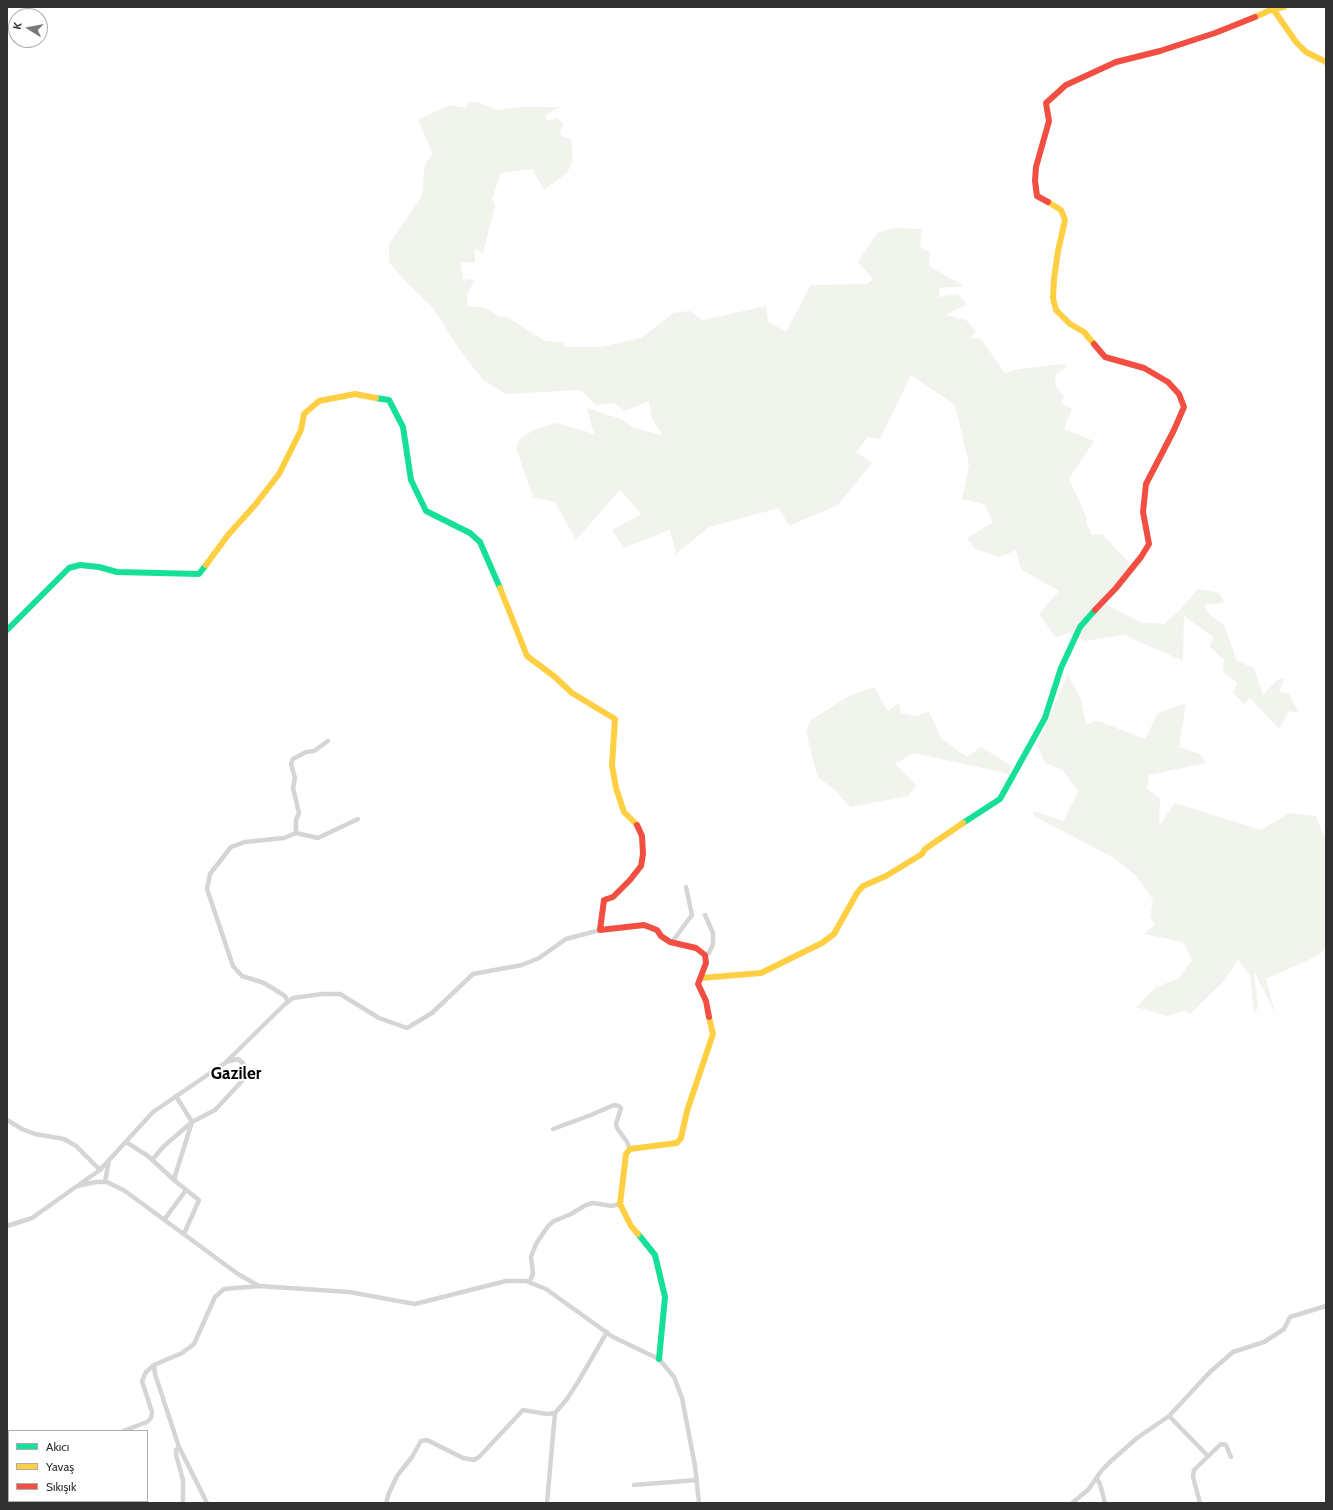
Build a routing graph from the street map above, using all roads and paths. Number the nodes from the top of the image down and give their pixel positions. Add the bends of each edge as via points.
1 (1284, 7) edge
2 (1272, 8) edge
3 (1326, 62) edge
4 (7, 630) edge
5 (328, 741) dead end
6 (358, 819) dead end
7 (296, 833) junction
8 (686, 887) dead end
9 (704, 914) dead end
10 (600, 930) junction
11 (672, 942) junction
12 (705, 955) junction
13 (701, 978) junction
14 (288, 1002) junction
15 (225, 1063) junction
16 (176, 1096) junction
17 (7, 1120) edge
18 (192, 1122) junction
19 (553, 1129) dead end
20 (126, 1142) junction
21 (630, 1149) junction
22 (109, 1160) junction
23 (152, 1160) junction
24 (100, 1170) junction
25 (175, 1181) junction
26 (105, 1182) junction
27 (77, 1186) junction
28 (186, 1190) junction
29 (620, 1204) junction
30 (164, 1220) junction
31 (7, 1226) edge
32 (184, 1234) junction
33 (529, 1282) junction
34 (259, 1286) junction
35 (1326, 1306) edge
36 (607, 1332) junction
37 (659, 1360) junction
38 (154, 1365) junction
39 (555, 1413) junction
40 (1169, 1416) junction
41 (126, 1430) edge
42 (179, 1446) junction
43 (1208, 1456) junction
44 (1231, 1457) dead end
45 (1097, 1479) junction
46 (697, 1480) junction
47 (634, 1485) dead end
48 (183, 1503) edge
49 (207, 1503) edge
50 (386, 1503) edge
51 (547, 1503) edge
52 (699, 1503) edge
53 (1073, 1503) edge
54 (1105, 1503) edge
55 (1200, 1503) edge

1 - 2 street
2 - 3 street via 1296,42 1306,52
2 - 13 street via 1215,33 1116,62 1066,86 1046,103 1049,121 1036,167 1035,181 1037,196 1061,210 1065,220 1054,279 1053,298 1056,310 1070,324 1084,332 1105,357 1144,368 1168,382 1179,394 1184,407 1146,484 1143,512 1149,544 1131,570 1080,627 1062,668 1045,718 1000,799 925,849 922,854 886,876 863,886 834,934 822,943 760,973
4 - 10 street via 69,568 80,565 117,572 199,574 279,474 301,430 304,414 319,401 355,394 389,400 403,427 411,480 426,510 470,533 480,542 527,656 572,693 615,719 612,765 616,788 624,812 636,823 642,836 643,854 641,866 630,880 613,897 604,900
5 - 7 street via 314,751 293,759 291,764 299,812
6 - 7 street via 318,838
7 - 14 street via 284,838 245,842 231,847 210,874 207,889 233,966 242,976 264,983 285,996
8 - 11 street via 692,915
9 - 12 street via 713,933 713,944 709,953
10 - 11 street via 644,925 657,930 661,936
10 - 14 street via 566,939 539,958 522,965 474,974 432,1013 408,1028 379,1018 340,994 293,998
11 - 12 street via 696,948
12 - 13 street via 706,963
13 - 21 street via 698,984 706,1001 713,1034 687,1111 681,1138 677,1144
14 - 15 street
15 - 16 street
15 - 18 street via 238,1059 244,1063 246,1075 215,1110
16 - 18 street
16 - 20 street via 153,1112
17 - 24 street via 35,1134 64,1139 76,1146
18 - 23 street
18 - 25 street
19 - 21 street via 614,1105 619,1106 621,1108 617,1128
20 - 22 street
20 - 23 street
21 - 29 street via 626,1154
22 - 24 street
22 - 26 street
23 - 25 street
24 - 27 street
25 - 28 street
26 - 27 street
26 - 30 street via 125,1191
27 - 31 street via 32,1218
28 - 30 street
28 - 32 street via 199,1200
29 - 33 street via 586,1205 548,1226 536,1244 532,1257 533,1274
29 - 37 street via 632,1226 655,1255 665,1297
30 - 32 street
32 - 34 street via 238,1274
33 - 34 street via 506,1281 415,1304 349,1292
33 - 36 street via 546,1289
34 - 38 street via 224,1289 215,1297 194,1344 182,1353
35 - 40 street via 1290,1317 1284,1329 1264,1342 1233,1352 1210,1372
36 - 37 street
36 - 39 street via 574,1388
37 - 46 street via 674,1377 682,1398
38 - 41 street via 146,1372 142,1381 152,1412 151,1418
38 - 42 street
39 - 50 street via 522,1410 474,1460 426,1440 421,1441 397,1476
39 - 51 street
40 - 43 street
40 - 45 street via 1132,1442 1102,1470
42 - 48 street via 176,1455 183,1480
42 - 49 street
43 - 44 street via 1223,1444 1226,1445
43 - 55 street via 1193,1473
45 - 53 street
45 - 54 street
46 - 47 street
46 - 52 street

